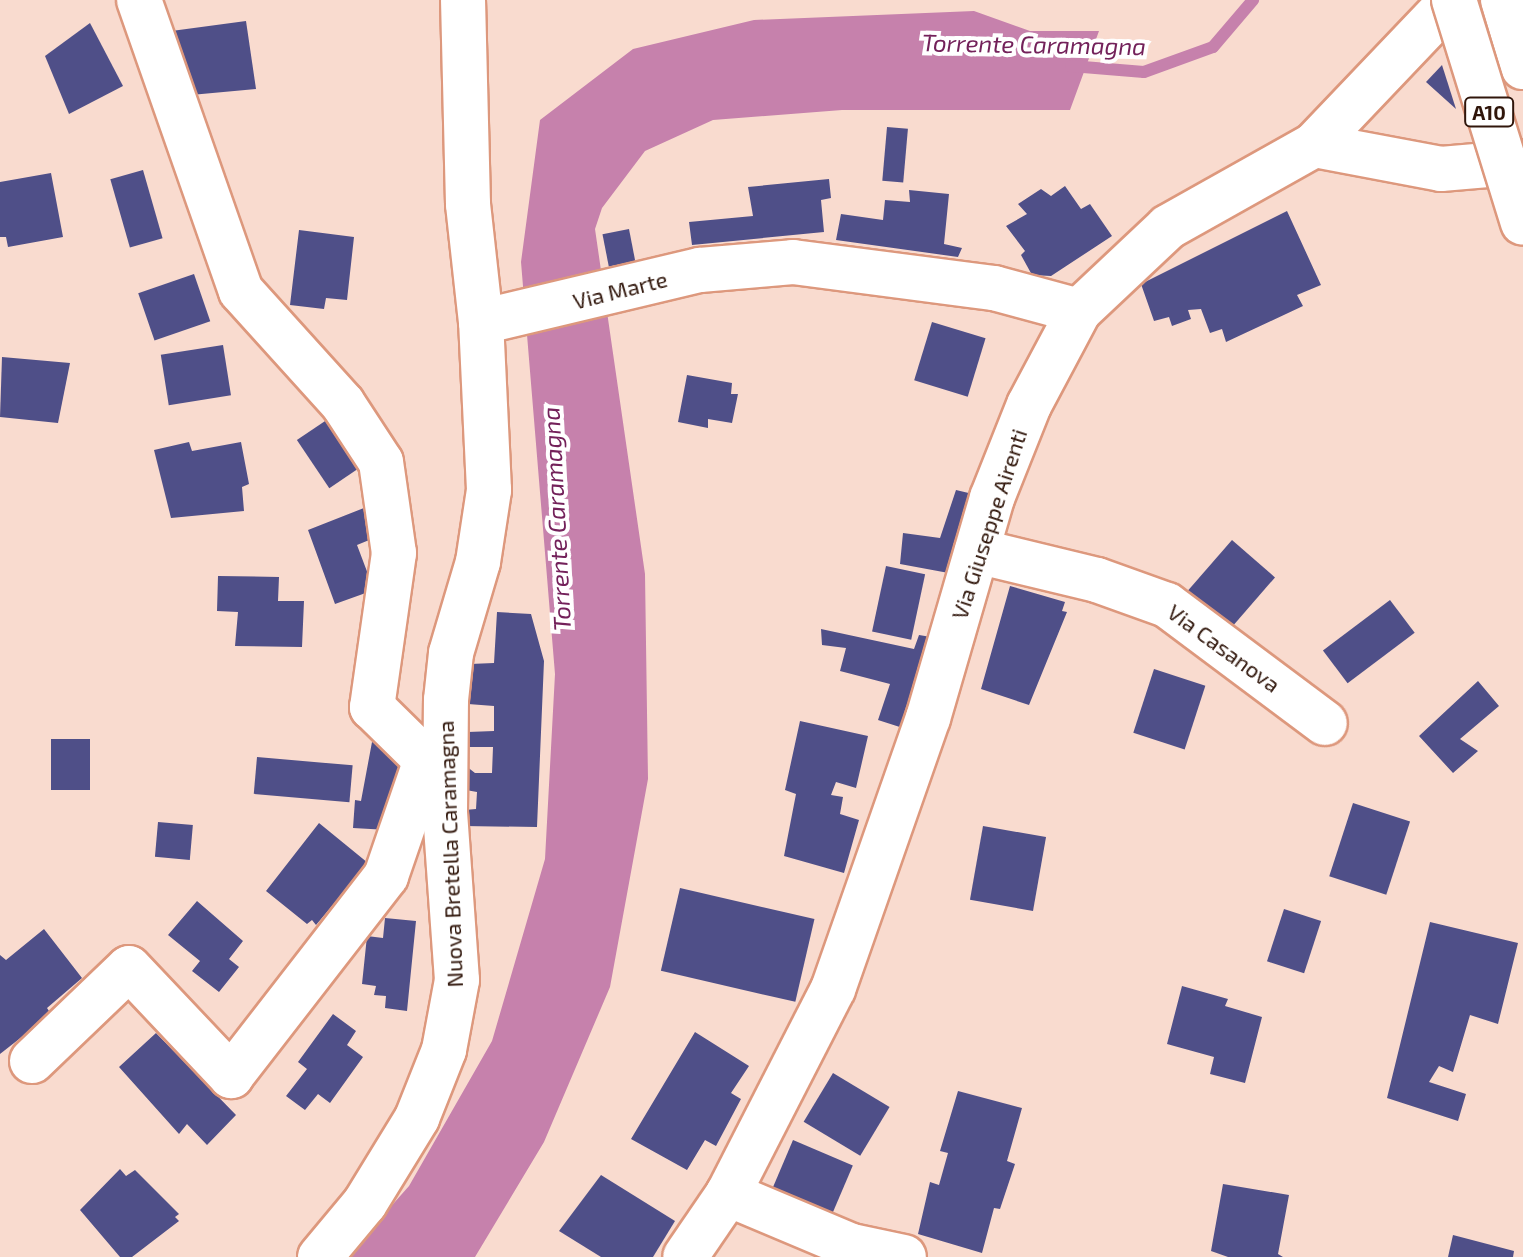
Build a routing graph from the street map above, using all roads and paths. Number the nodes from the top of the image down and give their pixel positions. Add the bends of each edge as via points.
1 (139, 0) edge
2 (463, 0) edge
3 (1453, 0) edge
4 (1503, 0) edge
5 (1523, 67) edge
6 (1314, 145) junction
7 (1523, 162) edge
8 (1523, 223) edge
9 (1079, 311) junction
10 (481, 322) junction
11 (977, 551) junction
12 (1325, 723) dead end
13 (436, 760) junction
14 (32, 1061) dead end
15 (728, 1194) junction
16 (320, 1257) edge
17 (685, 1257) edge
18 (904, 1257) edge

1 - 13 main road via 241,291 343,404 381,462 394,553 372,707
2 - 10 main road via 468,204
3 - 6 main road, Via Giuseppe Airenti
3 - 8 main road, A10, bridge
4 - 5 main road, A10
6 - 7 main road via 1441,169
6 - 9 main road, Via Giuseppe Airenti via 1168,227
9 - 10 main road, Via Marte via 994,288 793,262 700,270
9 - 11 main road, Via Giuseppe Airenti via 1029,405
10 - 13 main road, Nuova Bretella Caramagna via 489,490 478,562 451,653
11 - 12 main road, Via Casanova via 1097,580 1167,605
11 - 15 main road, Via Giuseppe Airenti via 889,835 833,989
13 - 14 main road via 386,876 231,1076 129,968
13 - 16 main road, Nuova Bretella Caramagna via 457,980 444,1050 402,1142 365,1203
15 - 17 main road, Via Giuseppe Airenti
15 - 18 main road via 852,1246

